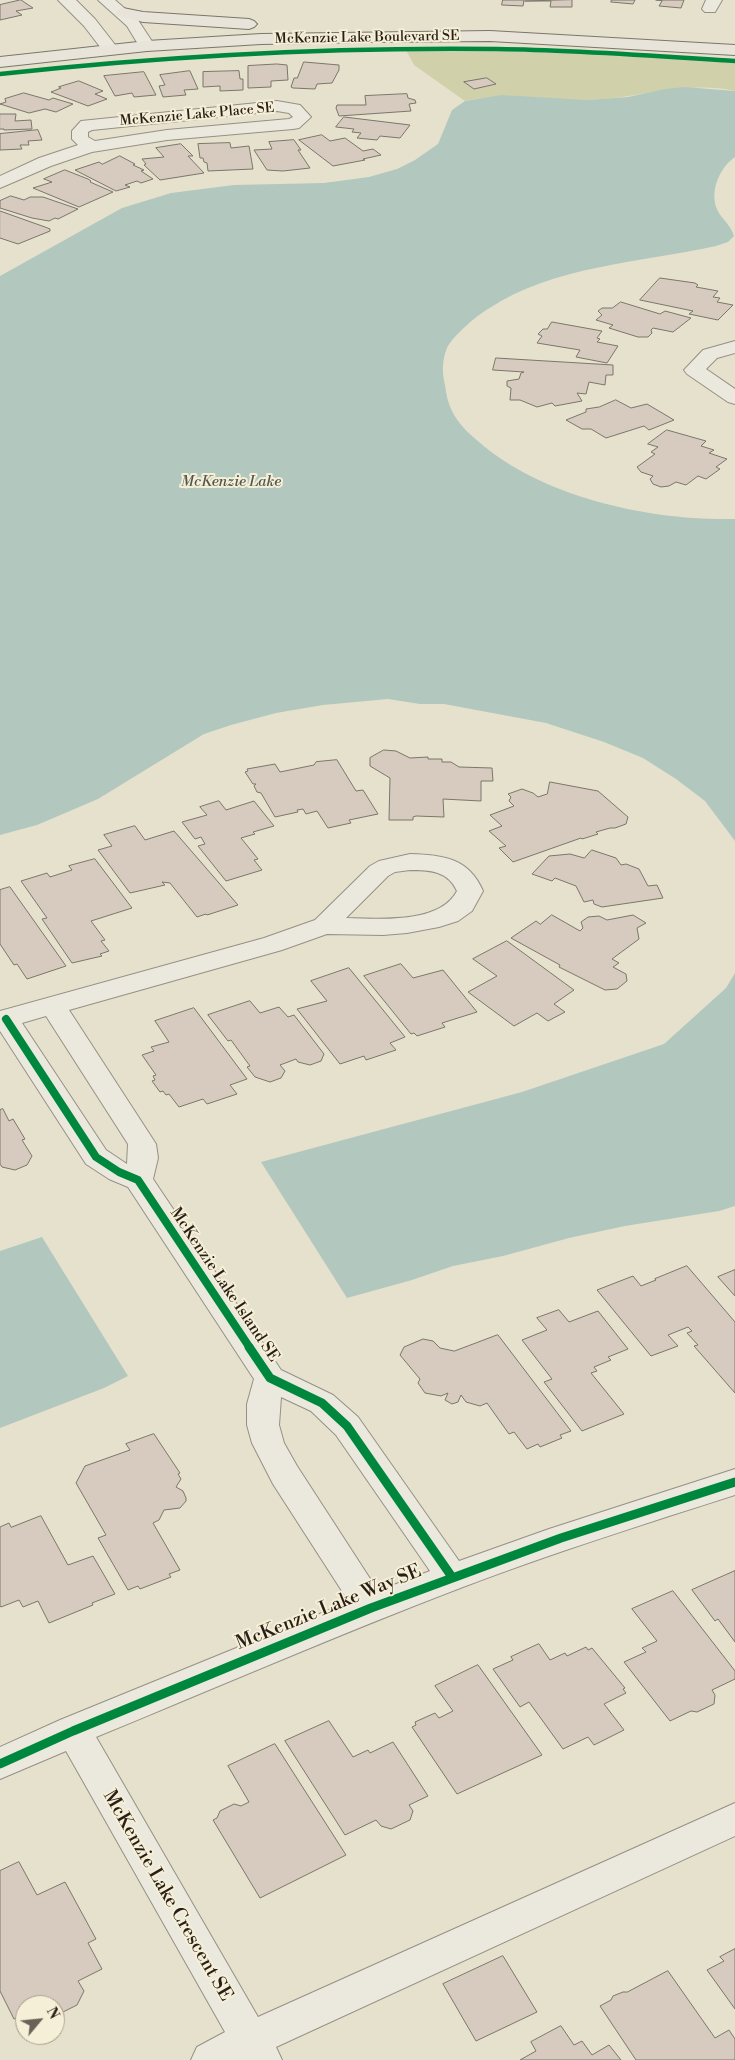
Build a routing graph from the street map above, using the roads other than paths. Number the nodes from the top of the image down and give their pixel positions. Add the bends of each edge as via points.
1 (66, 0) edge
2 (106, 0) edge
3 (123, 13) junction
4 (249, 24) junction
5 (539, 24) dead end
6 (100, 35) junction
7 (82, 36) dead end
8 (144, 39) junction
9 (110, 49) junction
10 (735, 50) edge
11 (0, 62) edge
12 (93, 147) junction
13 (0, 183) edge
14 (735, 347) edge
15 (735, 398) edge
16 (324, 926) junction
17 (53, 1006) junction
18 (3, 1019) edge
19 (138, 1180) junction
20 (270, 1378) junction
21 (735, 1482) edge
22 (452, 1577) junction
23 (371, 1608) junction
24 (73, 1731) junction
25 (0, 1764) edge
26 (735, 1820) edge
27 (256, 2050) edge
28 (211, 2060) edge

1 - 6 street
2 - 3 street
3 - 4 main road
3 - 8 street
4 - 5 main road, McKenzie Lake Boulevard SE
4 - 8 main road, McKenzie Lake Boulevard SE
6 - 7 main road, McKenzie Lake Boulevard SE
6 - 8 main road, McKenzie Lake Boulevard SE
6 - 9 street
8 - 9 main road, McKenzie Lake Boulevard SE
8 - 10 main road, McKenzie Lake Boulevard SE via 490,36
9 - 11 main road, McKenzie Lake Boulevard SE
12 - 12 street, McKenzie Lake Place SE via 293,124 303,118 294,109 277,106 87,125 80,131 80,139
12 - 13 street, McKenzie Lake Place SE via 66,154
14 - 15 street via 710,354 694,370
16 - 16 street via 423,923 459,910 470,891 463,876 448,866 421,862 394,865 379,871
16 - 17 street via 273,944
17 - 18 street
17 - 19 street via 142,1144 143,1158
18 - 19 street via 96,1157
19 - 20 street, McKenzie Lake Island SE
20 - 22 street, McKenzie Lake Island SE via 322,1403 347,1426
20 - 23 street, McKenzie Lake Island SE via 265,1392 263,1425 271,1450
21 - 22 street, McKenzie Lake Way SE via 578,1532
22 - 23 street, McKenzie Lake Way SE
23 - 24 street, McKenzie Lake Way SE
24 - 25 street, McKenzie Lake Way SE
24 - 27 street, McKenzie Lake Crescent SE
26 - 27 street
27 - 28 street

